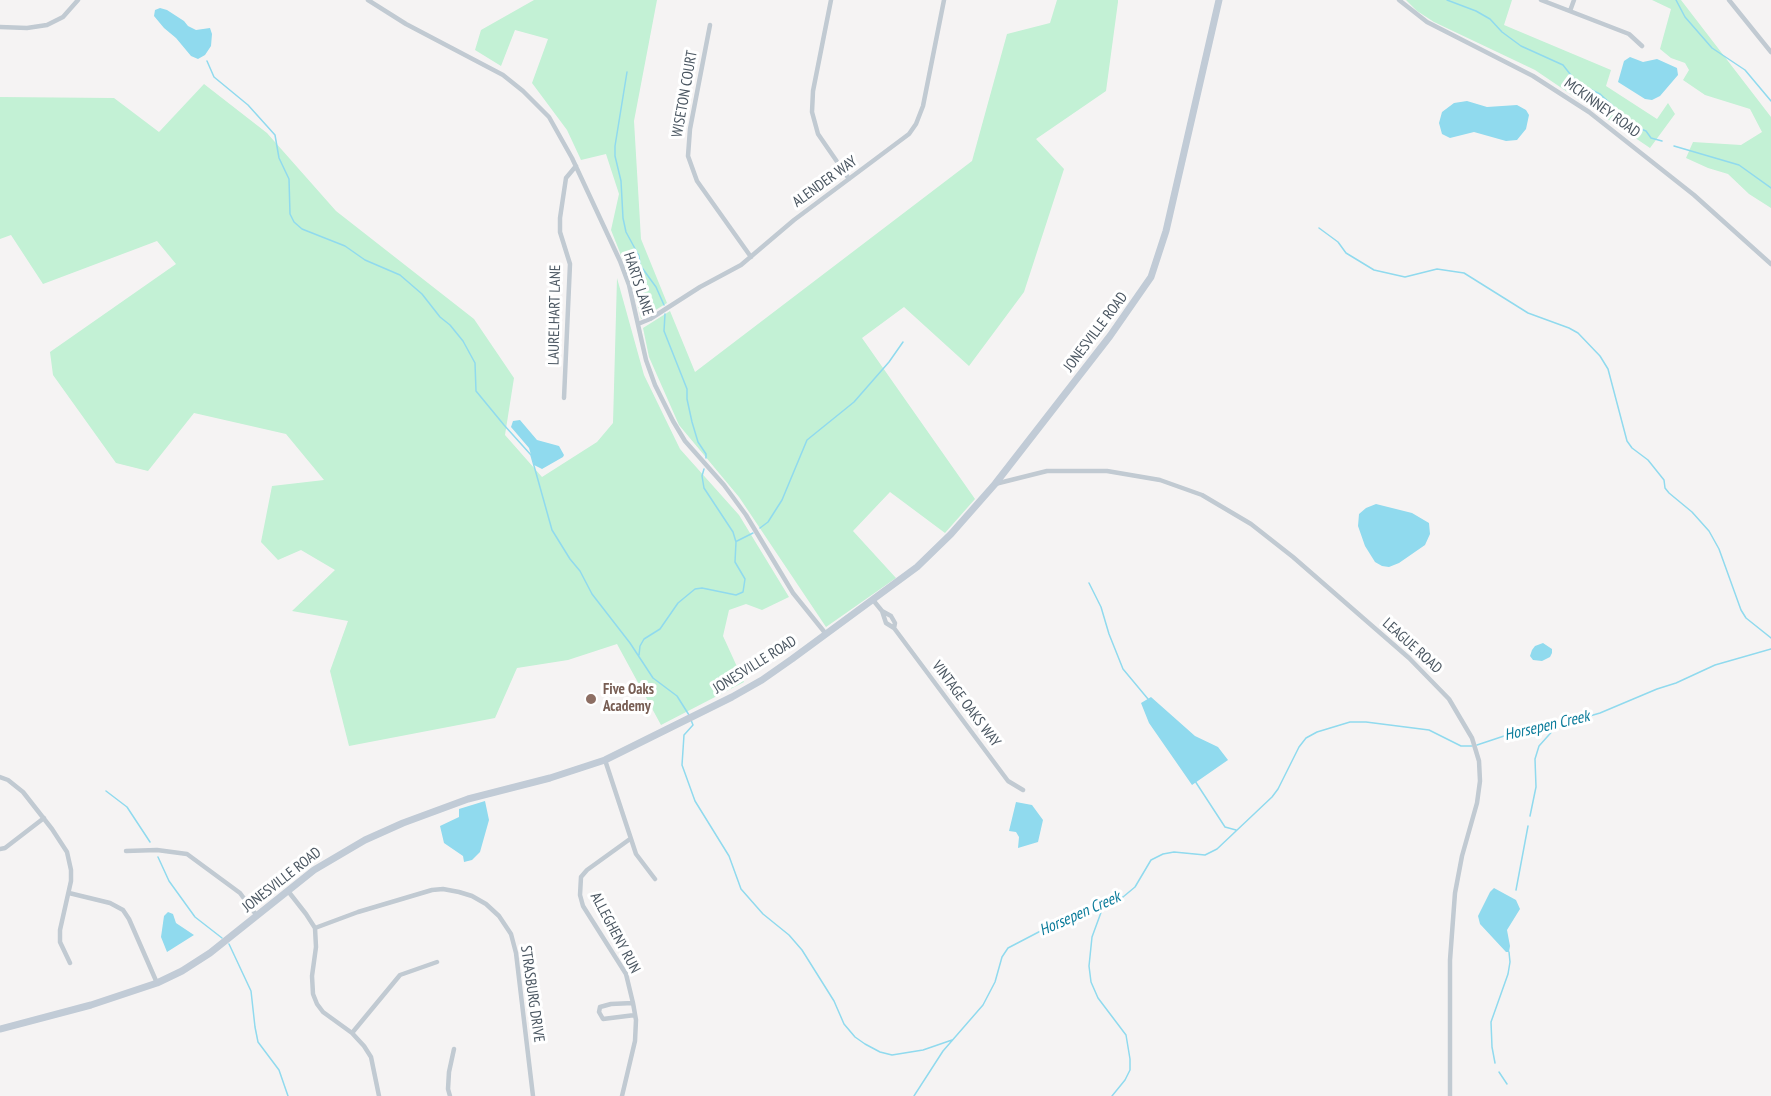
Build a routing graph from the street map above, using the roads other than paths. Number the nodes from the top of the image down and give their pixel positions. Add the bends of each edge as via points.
1 (78, 0) edge
2 (368, 0) edge
3 (831, 0) edge
4 (944, 0) edge
5 (1219, 0) edge
6 (1399, 0) edge
7 (1541, 0) edge
8 (1574, 0) edge
9 (1732, 1) edge
10 (1570, 11) junction
11 (710, 25) dead end
12 (0, 27) edge
13 (1642, 46) dead end
14 (1771, 52) edge
15 (576, 166) junction
16 (849, 179) junction
17 (751, 257) junction
18 (1771, 264) edge
19 (638, 324) junction
20 (564, 398) dead end
21 (995, 484) junction
22 (873, 600) junction
23 (826, 634) junction
24 (605, 760) junction
25 (0, 777) edge
26 (1023, 790) dead end
27 (44, 818) junction
28 (630, 839) junction
29 (0, 849) edge
30 (126, 851) dead end
31 (655, 879) dead end
32 (288, 891) junction
33 (69, 893) junction
34 (257, 916) junction
35 (315, 928) junction
36 (437, 962) dead end
37 (70, 963) dead end
38 (158, 983) junction
39 (633, 1003) junction
40 (635, 1015) junction
41 (0, 1029) edge
42 (352, 1033) junction
43 (454, 1049) dead end
44 (379, 1096) edge
45 (450, 1096) edge
46 (533, 1096) edge
47 (622, 1096) edge
48 (1450, 1096) edge

1 - 12 street via 63,17 47,25
2 - 15 street, HARTS LANE via 515,84 549,117
3 - 16 street via 812,112 818,134
4 - 16 street, ALENDER WAY via 916,124 905,138
5 - 21 street, JONESVILLE ROAD via 1166,231 1151,278
6 - 18 street, MCKINNEY ROAD via 1427,22 1533,76 1589,112 1694,195
7 - 10 street
8 - 10 street
9 - 14 street
10 - 13 street via 1629,34
11 - 17 street, WISETON COURT via 688,156 697,181
15 - 19 street, HARTS LANE via 620,261
15 - 20 street, LAURELHART LANE via 566,177 560,218 570,264
16 - 17 street, ALENDER WAY
17 - 19 street, ALENDER WAY
19 - 23 street, HARTS LANE via 651,374 680,433 724,485 793,593
21 - 22 street, JONESVILLE ROAD via 932,553
21 - 48 street, LEAGUE ROAD via 1047,471 1107,471 1170,483 1212,500 1293,557 1449,699 1472,738 1480,770 1480,790 1459,867 1453,909
22 - 23 street, JONESVILLE ROAD
22 - 26 street, VINTAGE OAKS WAY via 886,623 894,628 1008,781
23 - 24 street, JONESVILLE ROAD via 762,680
24 - 28 street
24 - 32 street, JONESVILLE ROAD via 468,800 392,828 333,857
25 - 27 street via 23,792
27 - 29 street
27 - 33 street via 70,861
28 - 31 street
28 - 39 street, ALLEGHENY RUN via 587,870 581,877 580,895 626,974
30 - 34 street via 157,850 187,855 240,893
32 - 34 street, JONESVILLE ROAD
32 - 35 street
33 - 37 street via 60,942
33 - 38 street via 123,910
34 - 38 street, JONESVILLE ROAD via 192,965
35 - 42 street via 313,994 323,1012
35 - 46 street, STRASBURG DRIVE via 432,890 459,892 486,904 499,916 514,944
36 - 42 street via 400,975
38 - 41 street, JONESVILLE ROAD
39 - 40 street, ALLEGHENY RUN
39 - 40 street via 611,1004 600,1007 599,1012 603,1019
40 - 47 street, ALLEGHENY RUN via 635,1041
42 - 44 street via 370,1058
43 - 45 street via 449,1072

